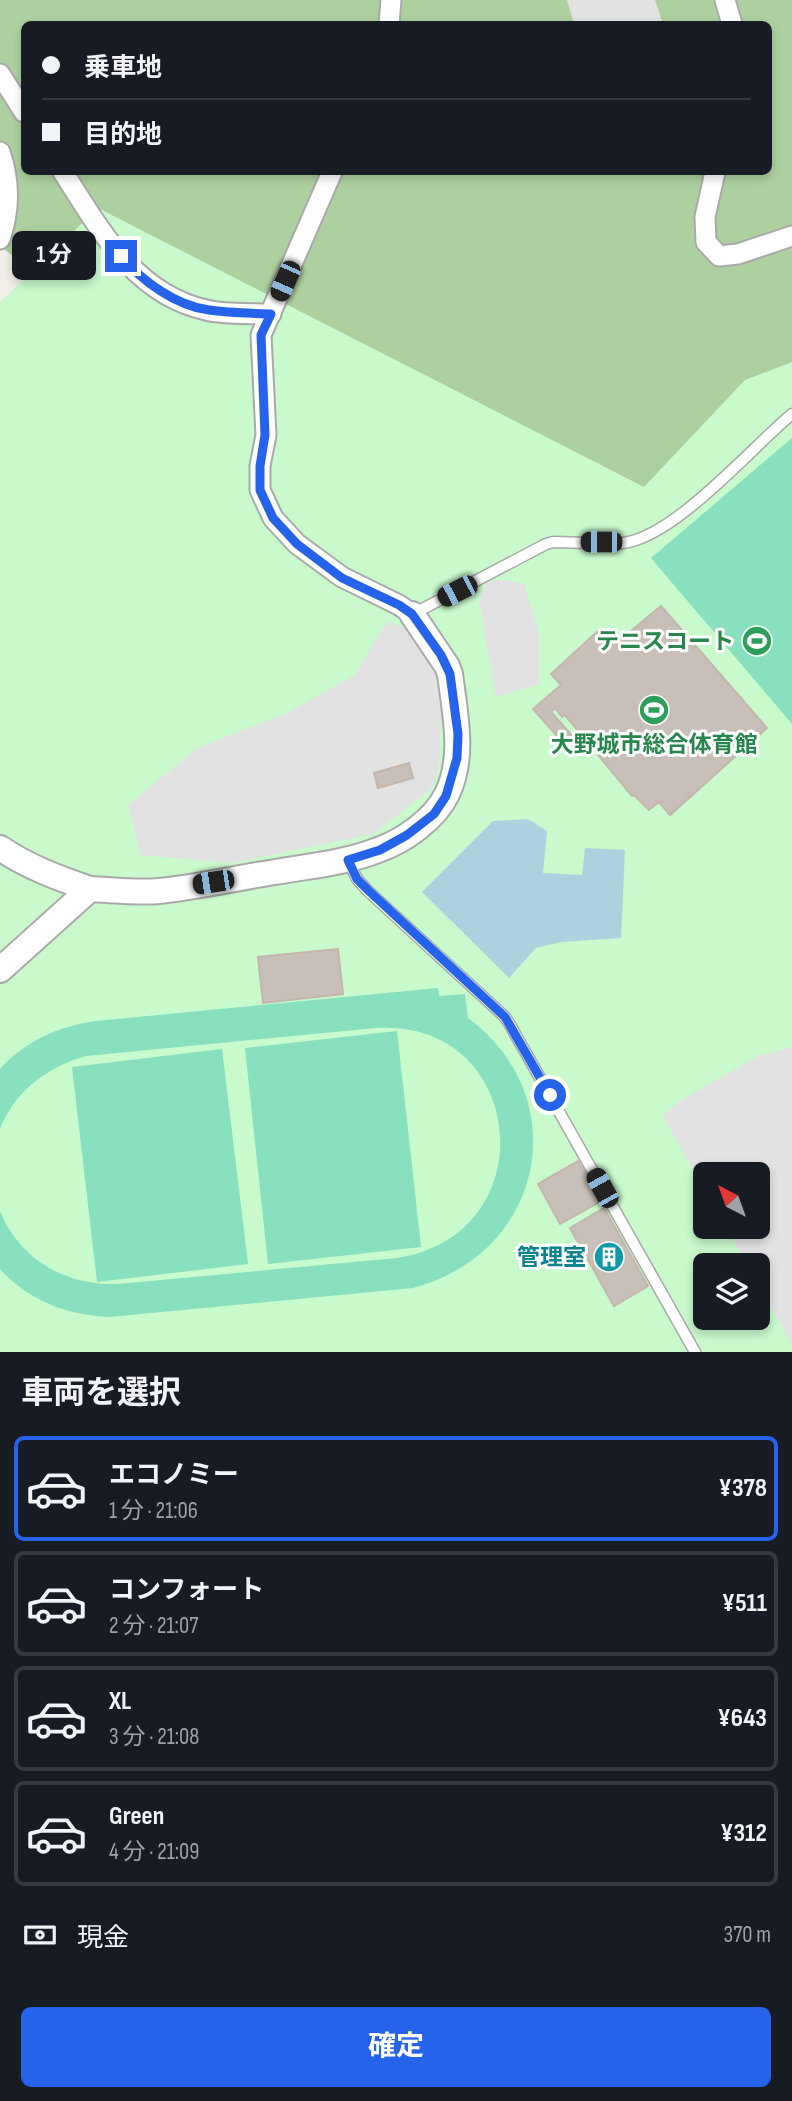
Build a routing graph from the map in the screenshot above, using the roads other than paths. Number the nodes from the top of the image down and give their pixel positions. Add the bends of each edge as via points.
1 (391, 0) edge
2 (725, 0) edge
3 (388, 21) edge
4 (731, 21) edge
5 (0, 74) edge
6 (21, 107) edge
7 (0, 152) edge
8 (64, 175) edge
9 (331, 175) edge
10 (714, 175) edge
11 (792, 236) edge
12 (0, 239) edge
13 (271, 314) junction
14 (792, 414) edge
15 (412, 614) junction
16 (0, 848) edge
17 (348, 860) junction
18 (90, 889) junction
19 (0, 970) edge
20 (695, 1352) edge

1 - 3 street
2 - 4 street
5 - 6 street
7 - 12 street via 8,191
8 - 13 street via 104,236 138,276 169,296 206,310
9 - 13 street
10 - 11 street via 705,217 706,242 719,256
13 - 15 street via 261,335 265,435 260,490 273,518 297,544 342,578
14 - 15 lane via 680,516 655,532 625,543 546,544
15 - 17 street via 450,674 458,734 453,778 434,814 380,850
16 - 18 street via 52,877
17 - 18 street via 159,891
17 - 20 lane via 357,879 505,1017
18 - 19 street

